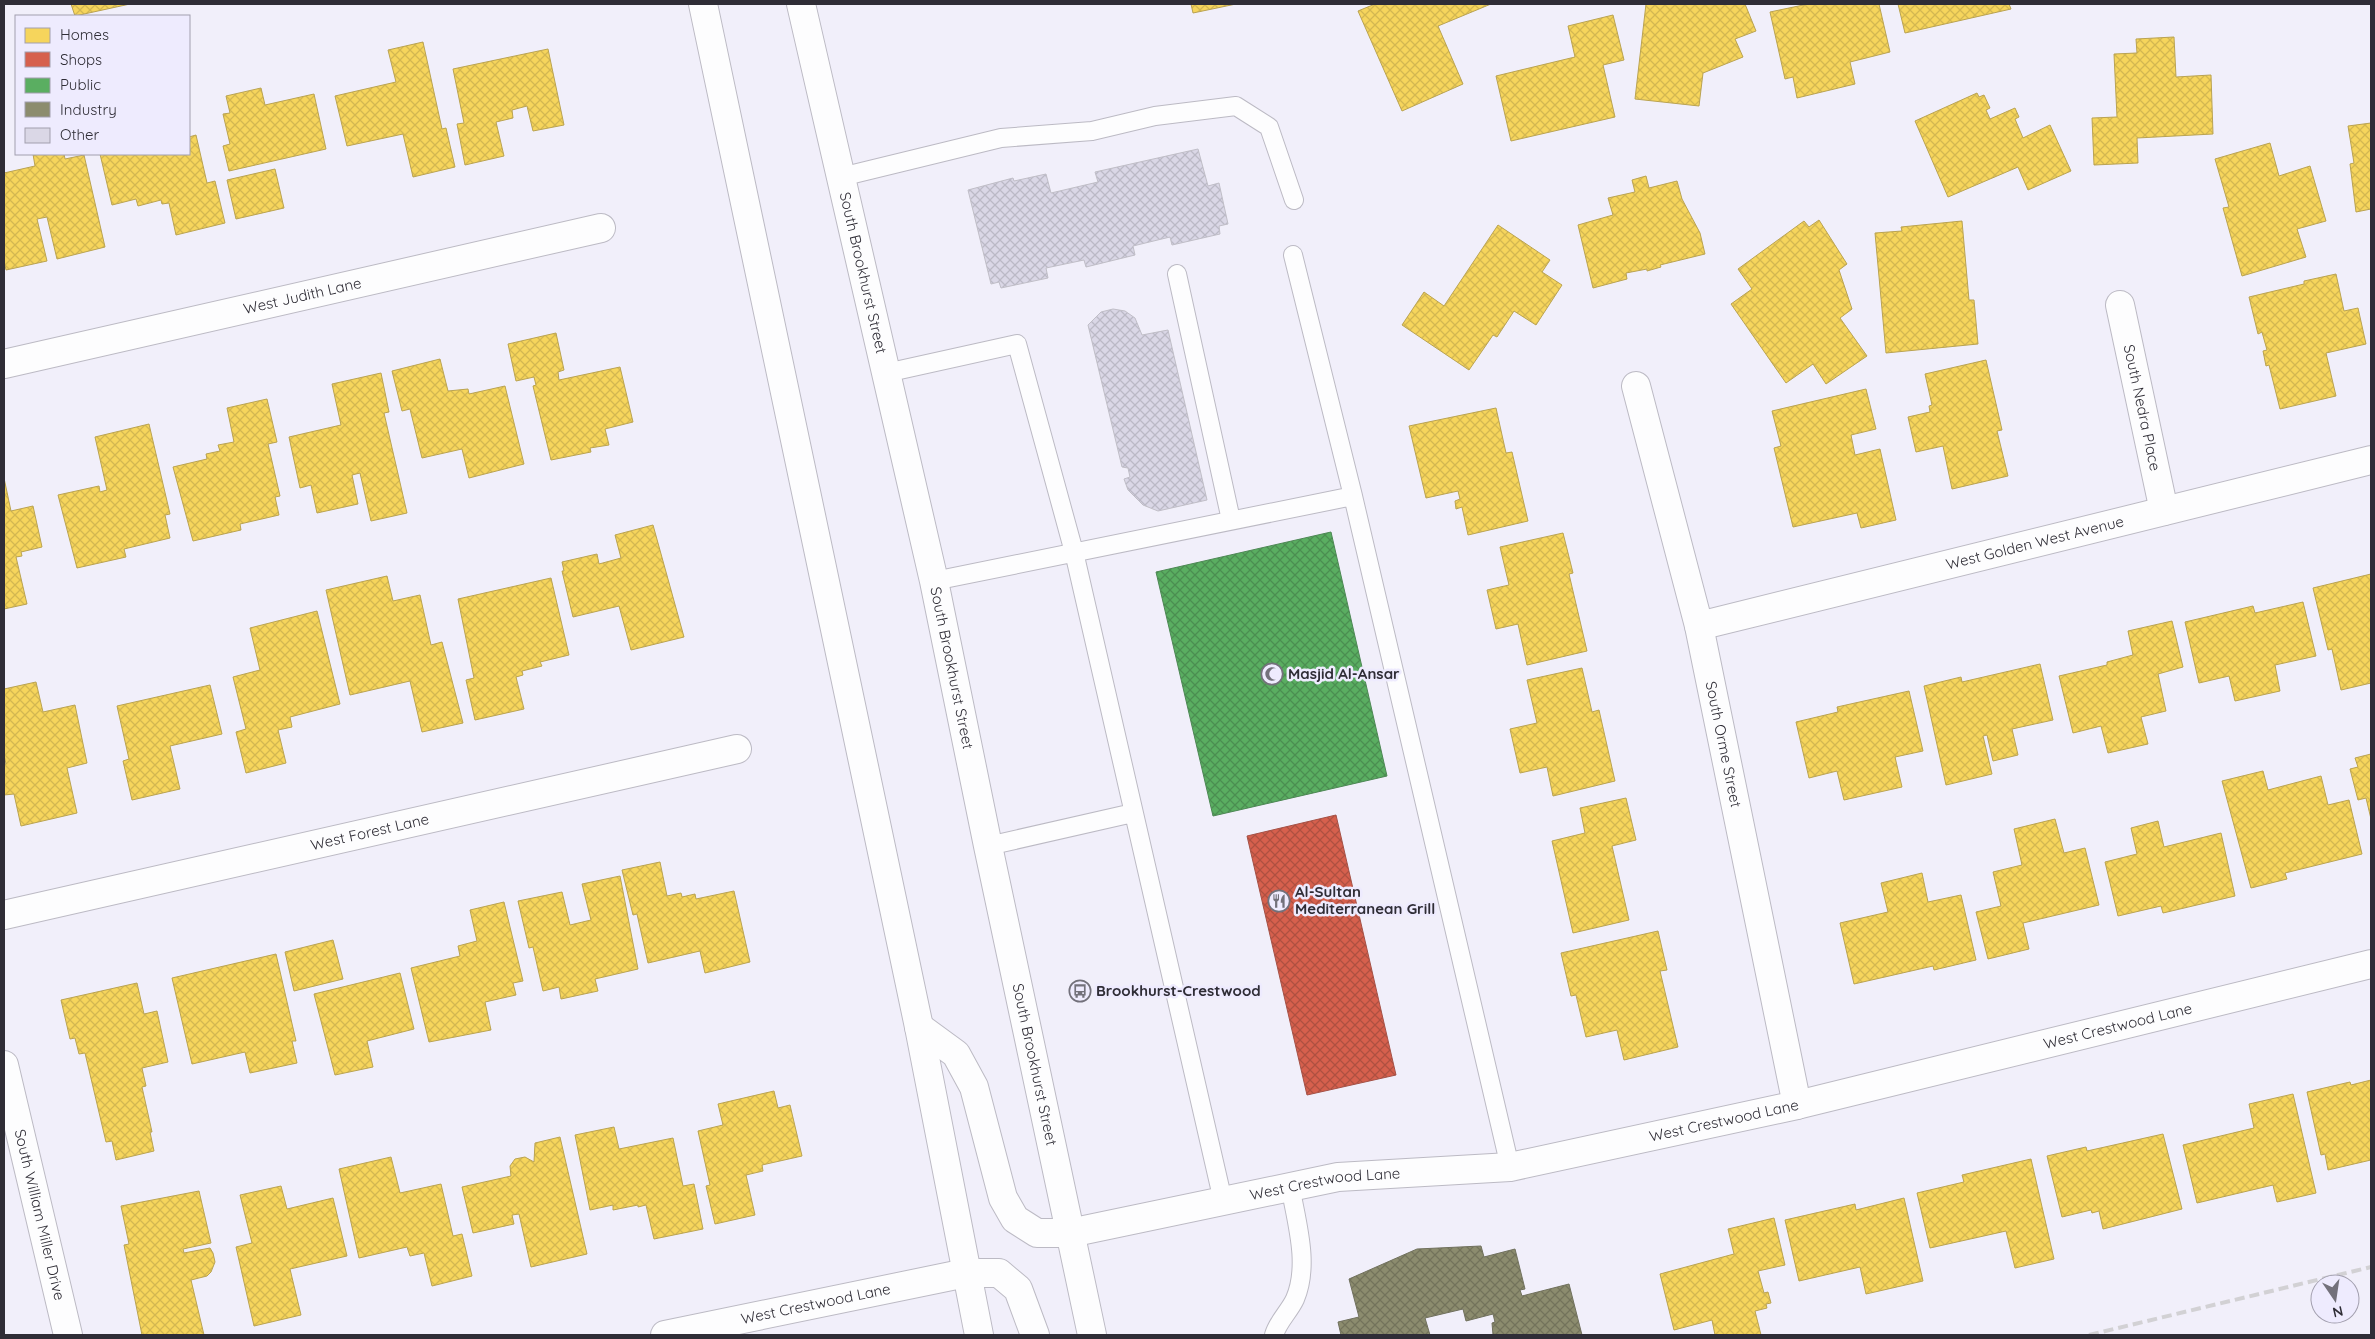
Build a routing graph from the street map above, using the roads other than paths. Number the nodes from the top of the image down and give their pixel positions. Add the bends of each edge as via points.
1 (703, 4) edge
2 (801, 4) edge
3 (841, 178) junction
4 (1294, 200) dead end
5 (601, 228) dead end
6 (1293, 254) dead end
7 (1177, 274) dead end
8 (2120, 305) dead end
9 (4, 364) edge
10 (886, 373) junction
11 (1636, 386) dead end
12 (2371, 460) edge
13 (1353, 496) junction
14 (2164, 511) junction
15 (1231, 520) junction
16 (1074, 552) junction
17 (934, 581) junction
18 (1699, 626) junction
19 (737, 749) dead end
20 (1133, 813) junction
21 (988, 846) junction
22 (4, 915) edge
23 (2371, 964) edge
24 (919, 1027) junction
25 (4, 1065) edge
26 (1797, 1104) junction
27 (1510, 1167) junction
28 (1290, 1185) junction
29 (1223, 1201) junction
30 (1070, 1233) junction
31 (966, 1273) junction
32 (68, 1335) edge
33 (665, 1335) edge
34 (979, 1335) edge
35 (1035, 1335) edge
36 (1092, 1335) edge
37 (1274, 1335) edge

1 - 24 street
2 - 3 street, South Brookhurst Street
3 - 4 lane via 1001,138 1092,131 1155,116 1236,106 1269,127
3 - 10 street, South Brookhurst Street
5 - 9 street, West Judith Lane
6 - 13 lane
7 - 15 lane
8 - 14 street, South Nedra Place
10 - 16 lane via 1017,344
10 - 17 street, South Brookhurst Street
11 - 18 street, South Orme Street
12 - 14 street, West Golden West Avenue
13 - 15 lane
13 - 27 lane
14 - 18 street, West Golden West Avenue
15 - 16 lane
16 - 17 lane
16 - 20 lane
17 - 21 street, South Brookhurst Street
18 - 26 street, South Orme Street
19 - 22 street, West Forest Lane
20 - 21 lane
20 - 29 lane
21 - 30 street, South Brookhurst Street
23 - 26 street, West Crestwood Lane
24 - 30 street, West Crestwood Lane via 956,1054 974,1086 1003,1198 1015,1219 1036,1233
24 - 31 street
25 - 32 street, South William Miller Drive
26 - 27 street, West Crestwood Lane
27 - 28 street, West Crestwood Lane via 1338,1177
28 - 29 street, West Crestwood Lane
28 - 37 lane via 1303,1271 1295,1299
29 - 30 street, West Crestwood Lane
30 - 36 street, South Brookhurst Street
31 - 33 street, West Crestwood Lane
31 - 34 street
31 - 35 street, West Crestwood Lane via 999,1273 1018,1288

